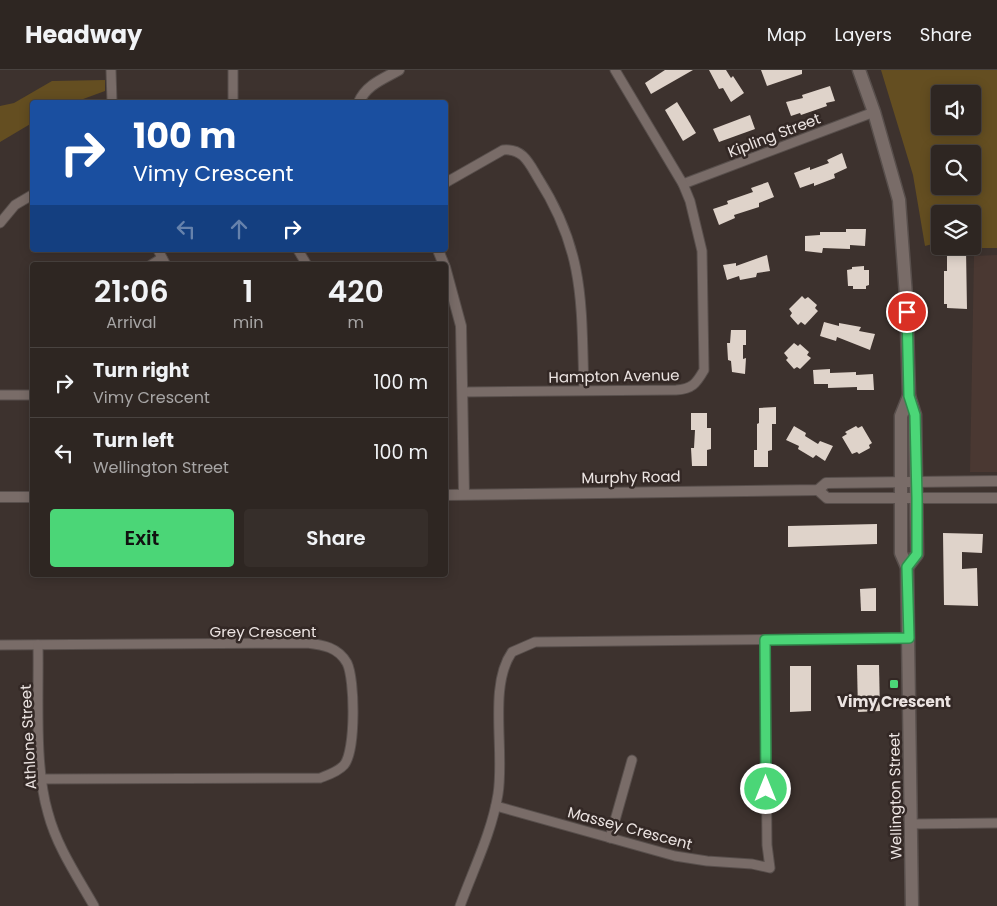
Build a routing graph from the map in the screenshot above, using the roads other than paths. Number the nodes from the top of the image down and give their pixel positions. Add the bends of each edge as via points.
1 (111, 70) edge
2 (232, 70) edge
3 (399, 70) edge
4 (615, 70) edge
5 (859, 70) edge
6 (112, 100) edge
7 (233, 100) edge
8 (360, 100) edge
9 (874, 112) junction
10 (448, 180) edge
11 (683, 184) junction
12 (30, 196) edge
13 (0, 223) edge
14 (448, 277) edge
15 (584, 390) junction
16 (463, 392) junction
17 (0, 395) edge
18 (30, 396) edge
19 (909, 396) junction
20 (901, 481) junction
21 (916, 481) junction
22 (997, 481) edge
23 (818, 490) junction
24 (464, 494) junction
25 (448, 495) edge
26 (0, 497) edge
27 (30, 497) edge
28 (901, 498) junction
29 (917, 498) junction
30 (997, 498) edge
31 (907, 567) junction
32 (909, 638) junction
33 (765, 640) junction
34 (38, 645) junction
35 (0, 646) edge
36 (632, 760) dead end
37 (40, 779) junction
38 (496, 806) junction
39 (997, 823) edge
40 (912, 824) junction
41 (610, 838) junction
42 (94, 906) edge
43 (460, 906) edge
44 (912, 906) edge

1 - 6 street
2 - 7 street
3 - 8 street via 371,85
4 - 11 street, Hampton Avenue
5 - 9 main road, Wellington Street
9 - 11 street, Kipling Street
9 - 19 main road, Wellington Street via 899,200
10 - 15 street via 503,150 520,152 526,159 565,226 576,260 581,297
11 - 15 street, Hampton Avenue via 702,251 704,370 689,389
12 - 13 street via 15,205
14 - 16 street via 462,326
15 - 16 street, Hampton Avenue
16 - 24 street
17 - 18 street
19 - 20 main road, Wellington Street via 901,416
19 - 21 main road, Wellington Street via 915,415
20 - 21 street, Murphy Road
20 - 23 street, Murphy Road via 826,483
20 - 28 main road, Wellington Street
21 - 22 street, Murphy Road
21 - 29 main road, Wellington Street
23 - 24 street, Murphy Road
23 - 28 street, Murphy Road via 827,498
24 - 25 street, Murphy Road
26 - 27 street
28 - 29 street, Murphy Road
28 - 31 main road, Wellington Street via 901,553
29 - 30 street, Murphy Road
29 - 31 main road, Wellington Street via 917,554
31 - 32 main road, Wellington Street
32 - 33 street
32 - 40 main road, Wellington Street
33 - 38 street via 535,642 512,652 500,674 501,757
33 - 41 street, Massey Crescent via 770,868 675,856
34 - 35 street, Grey Crescent
34 - 37 street, Athlone Street
34 - 37 street, Grey Crescent via 327,645 339,653 351,674 352,744 349,756 343,766 320,778
36 - 41 street
37 - 42 street, Athlone Street via 48,814 63,853
38 - 41 street, Massey Crescent
38 - 43 street
39 - 40 street
40 - 44 main road, Wellington Street

